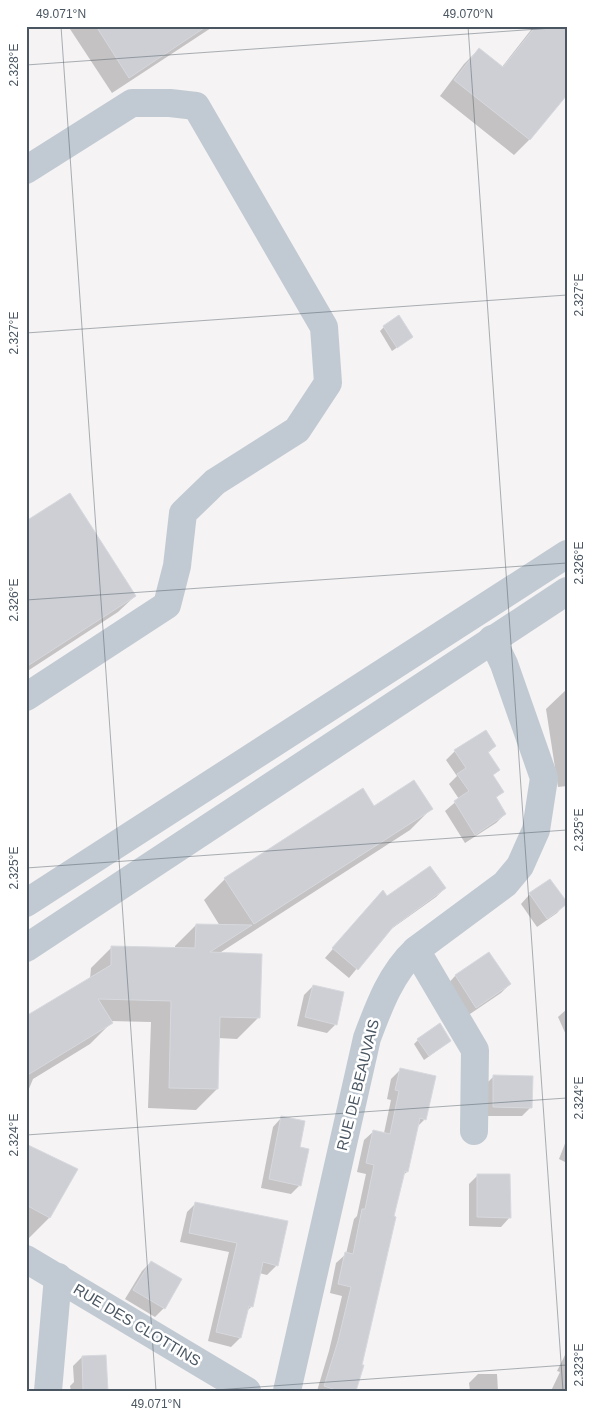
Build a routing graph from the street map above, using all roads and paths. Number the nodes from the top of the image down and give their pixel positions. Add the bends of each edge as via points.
1 (26, 170) edge
2 (567, 554) edge
3 (567, 591) edge
4 (492, 639) junction
5 (26, 697) edge
6 (26, 903) edge
7 (26, 948) edge
8 (416, 950) junction
9 (474, 1132) dead end
10 (26, 1259) edge
11 (58, 1278) junction
12 (48, 1391) edge
13 (247, 1391) edge
14 (287, 1391) edge

1 - 5 street via 132,102 196,106 324,327 328,383 298,430 215,482 184,512 177,566 167,605
2 - 6 street
3 - 4 street
4 - 7 street
4 - 8 street, RUE DE BEAUVAIS via 544,778 536,830 520,866 505,884
8 - 9 street via 475,1050
8 - 14 street, RUE DE BEAUVAIS via 384,993 367,1038
10 - 11 street, RUE DES CLOTTINS
11 - 12 street
11 - 13 street, RUE DES CLOTTINS

